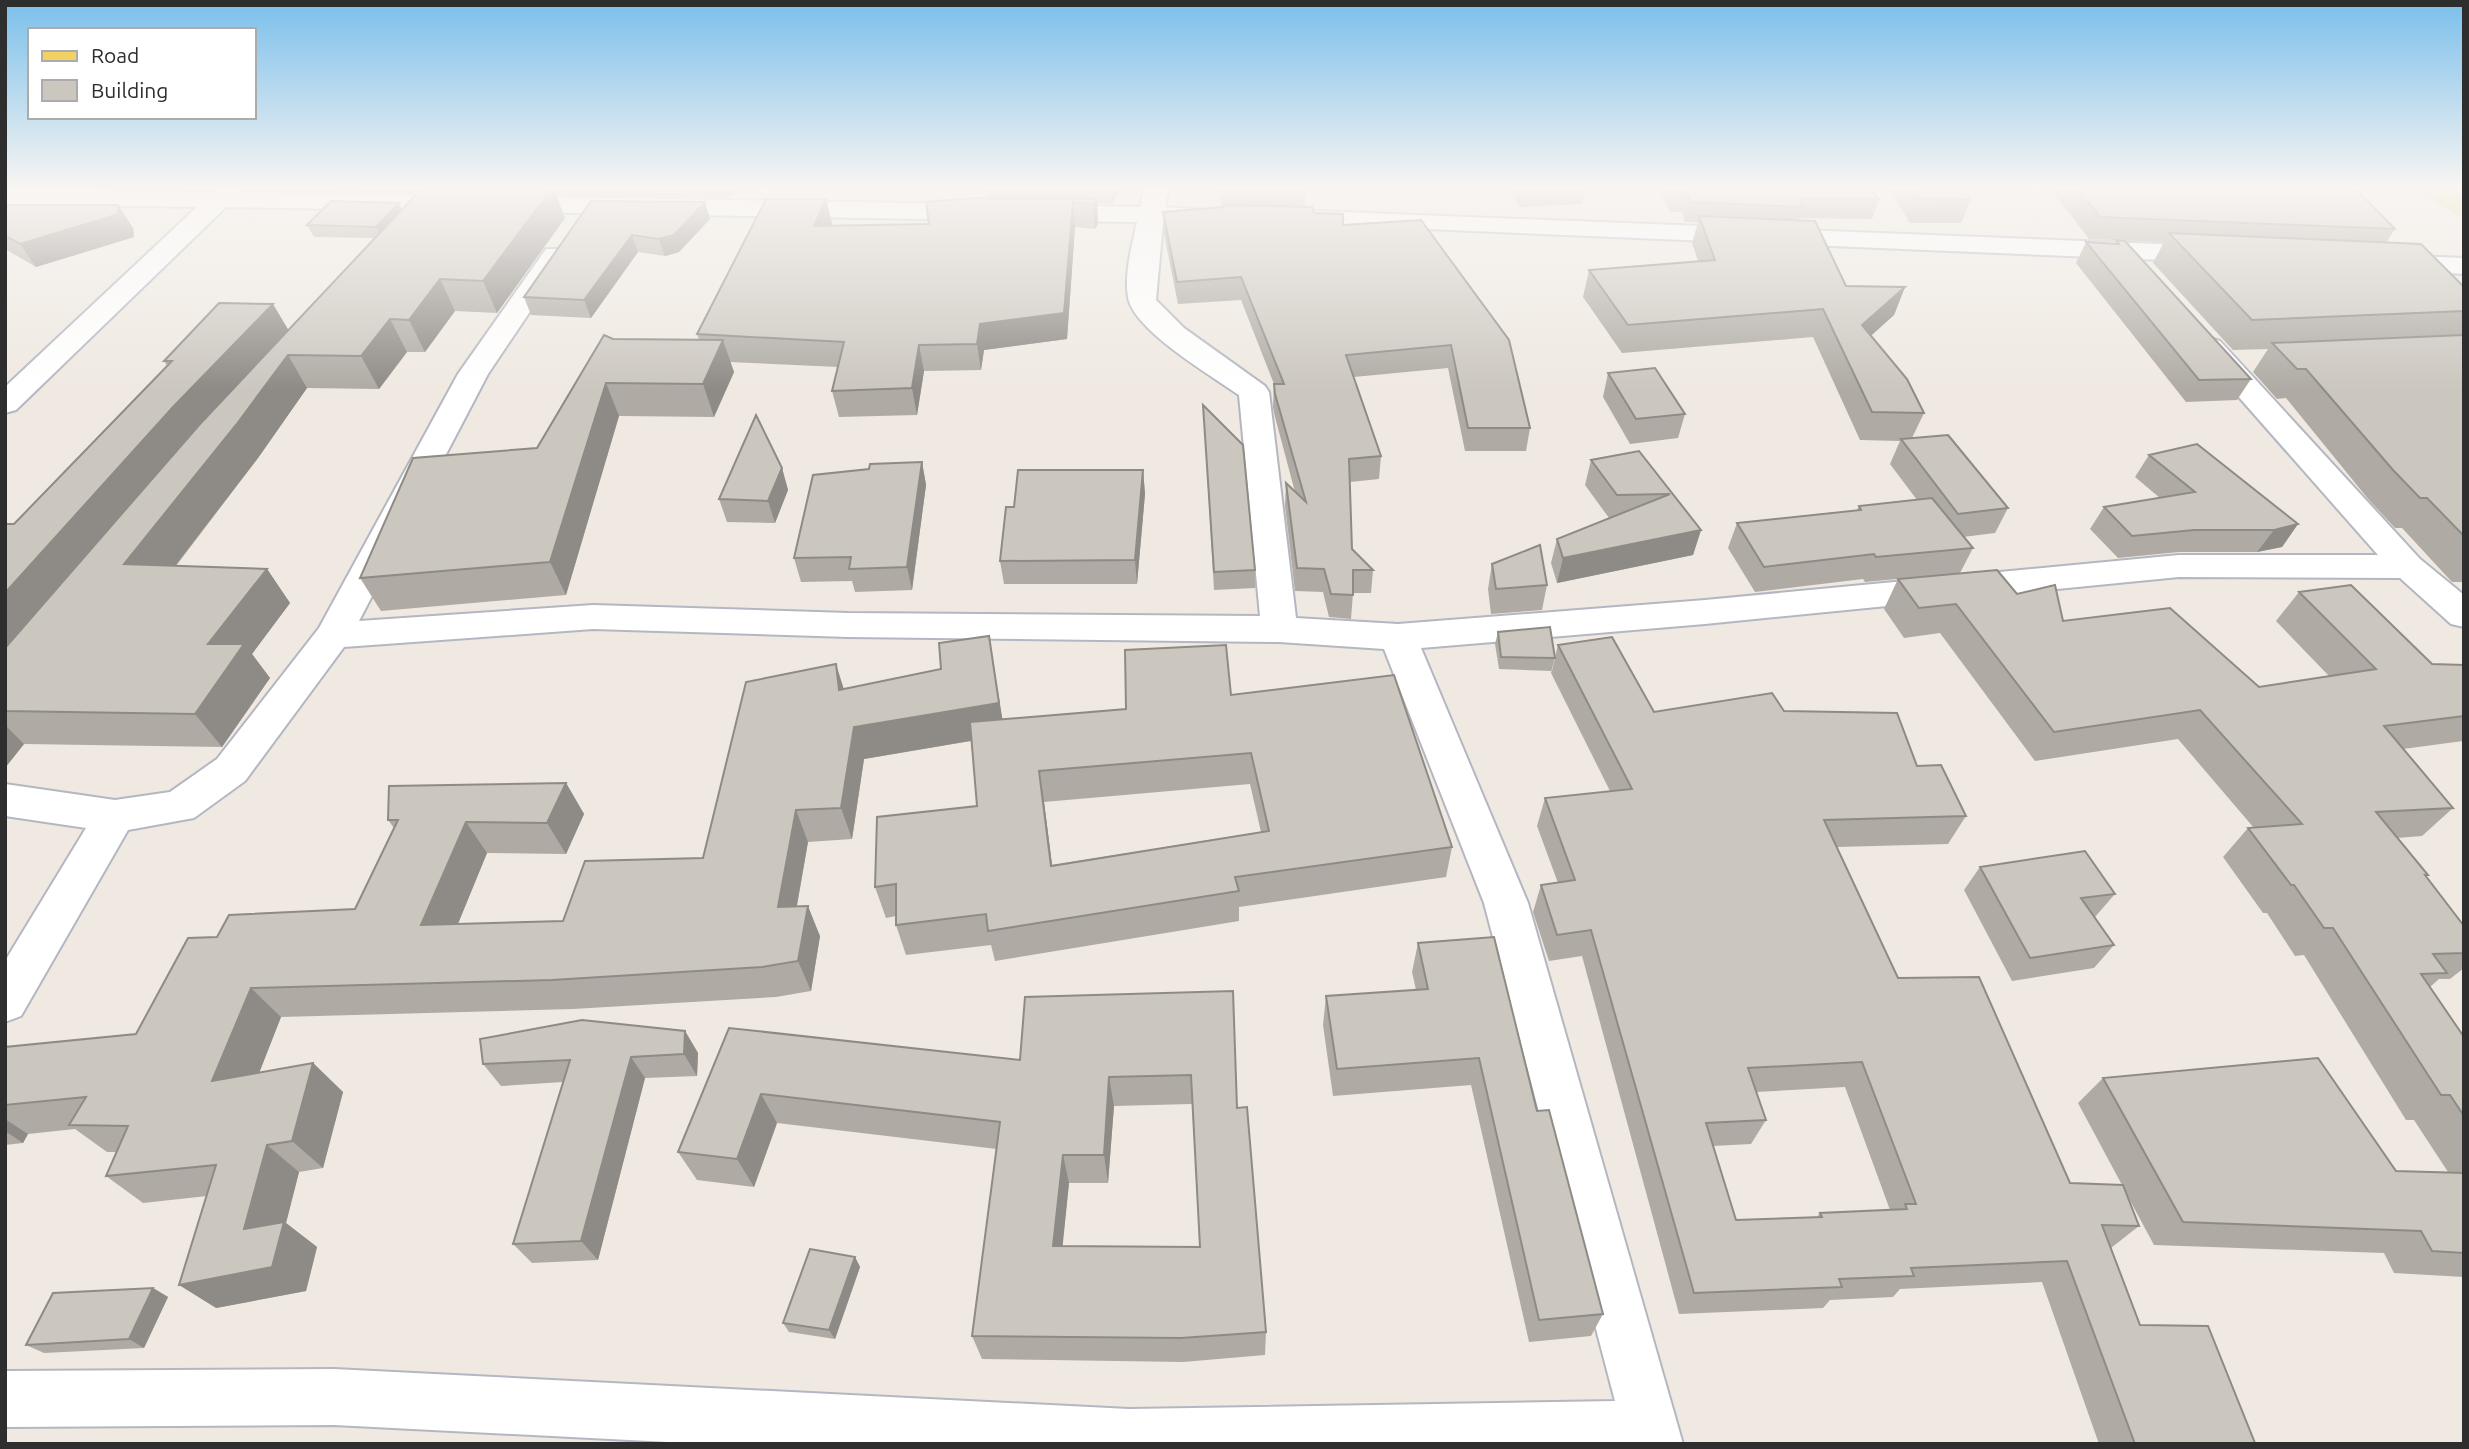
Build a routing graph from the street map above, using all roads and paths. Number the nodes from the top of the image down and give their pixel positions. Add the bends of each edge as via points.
1 (161, 255) edge
2 (556, 255) edge
3 (1147, 255) edge
4 (2127, 255) edge
5 (2225, 255) edge
6 (2232, 255) edge
7 (2369, 262) edge
8 (2451, 266) edge
9 (2150, 280) edge
10 (2464, 290) edge
11 (2187, 321) edge
12 (2264, 360) dead end
13 (2224, 362) junction
14 (5, 404) edge
15 (2408, 567) junction
16 (2464, 615) edge
17 (1279, 629) junction
18 (333, 635) junction
19 (1398, 637) junction
20 (5, 800) edge
21 (115, 816) junction
22 (5, 1002) edge
23 (5, 1399) edge
24 (1653, 1436) edge

1 - 14 street
2 - 18 street via 473,374
3 - 17 street via 1142,300 1154,318 1254,392
4 - 9 street
5 - 6 street
7 - 8 street
8 - 10 street
11 - 13 street
12 - 13 street
13 - 15 street
15 - 16 street
15 - 19 street via 2179,566
17 - 18 street via 848,625 593,617
17 - 19 street
18 - 21 street via 232,770 180,807
19 - 24 street via 1506,903
20 - 21 street
21 - 22 street
23 - 24 street via 334,1397 1129,1437

